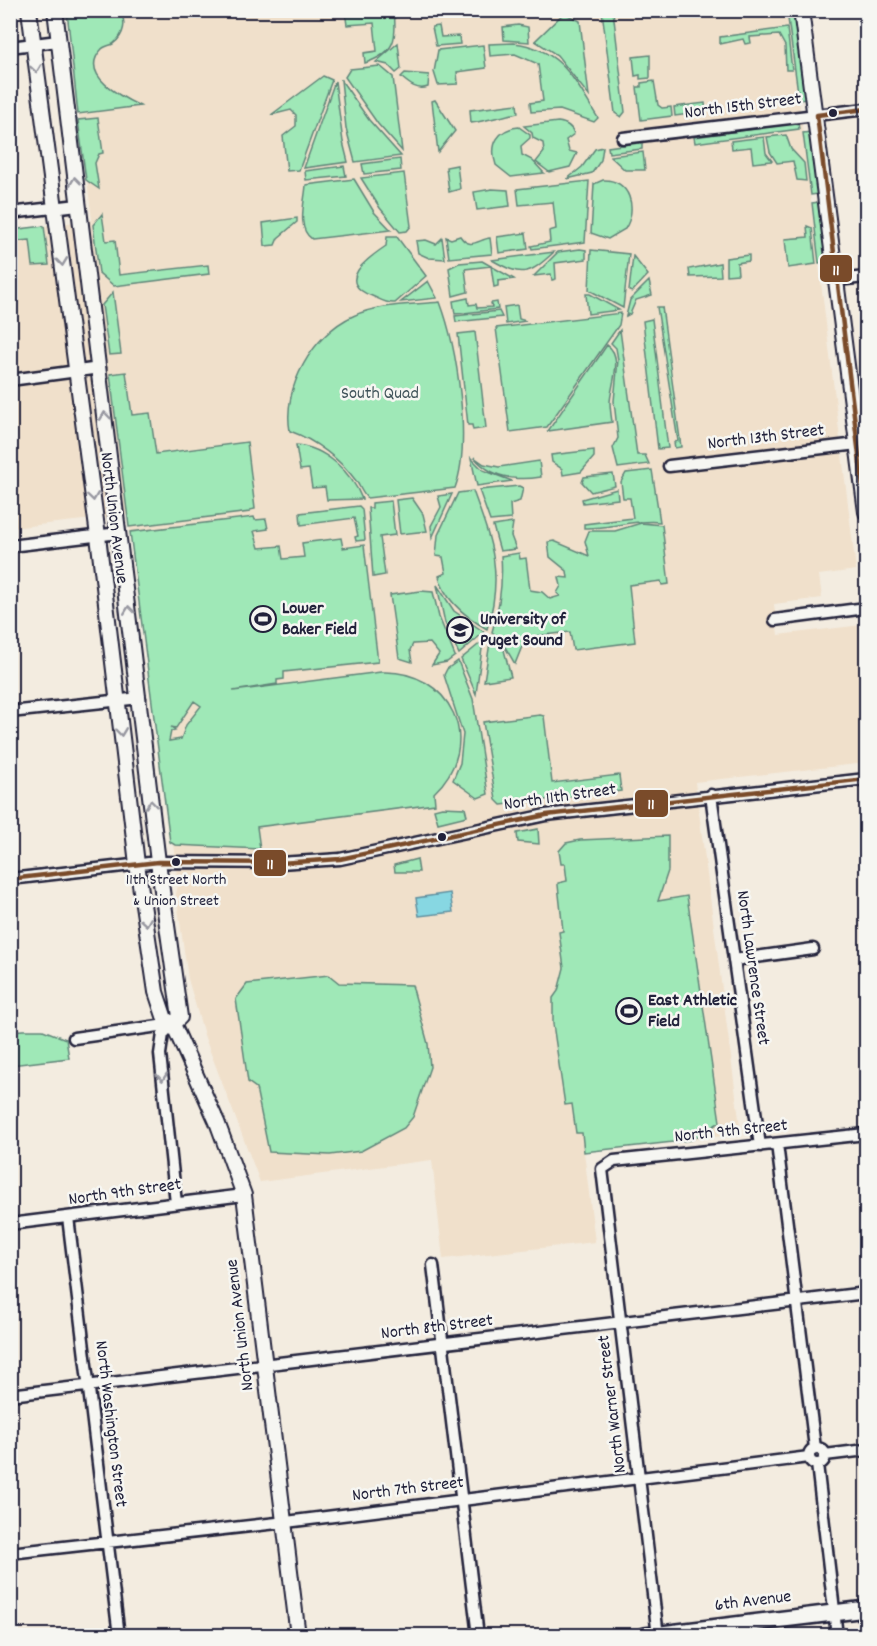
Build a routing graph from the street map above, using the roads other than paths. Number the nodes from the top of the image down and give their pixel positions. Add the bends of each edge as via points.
1 (29, 10) edge
2 (55, 10) edge
3 (801, 10) edge
4 (58, 41) junction
5 (33, 45) junction
6 (10, 47) edge
7 (867, 109) edge
8 (817, 115) junction
9 (623, 138) dead end
10 (78, 205) junction
11 (55, 208) junction
12 (10, 213) edge
13 (867, 277) edge
14 (837, 280) junction
15 (100, 368) junction
16 (75, 371) junction
17 (10, 380) edge
18 (862, 443) edge
19 (669, 466) dead end
20 (867, 512) edge
21 (120, 534) junction
22 (98, 536) junction
23 (10, 546) edge
24 (867, 608) edge
25 (775, 620) dead end
26 (140, 698) junction
27 (117, 701) junction
28 (10, 712) edge
29 (867, 779) edge
30 (711, 795) junction
31 (158, 862) junction
32 (137, 864) junction
33 (10, 879) edge
34 (813, 950) dead end
35 (734, 960) junction
36 (173, 1024) junction
37 (74, 1038) dead end
38 (867, 1134) edge
39 (777, 1144) junction
40 (760, 1146) junction
41 (602, 1169) joint
42 (244, 1195) junction
43 (176, 1203) junction
44 (68, 1217) junction
45 (10, 1224) edge
46 (433, 1265) dead end
47 (867, 1293) edge
48 (797, 1301) junction
49 (620, 1323) junction
50 (442, 1344) junction
51 (264, 1365) junction
52 (88, 1386) junction
53 (10, 1395) edge
54 (867, 1450) edge
55 (813, 1457) junction
56 (639, 1478) junction
57 (461, 1500) junction
58 (286, 1522) junction
59 (108, 1542) junction
60 (10, 1553) edge
61 (867, 1609) edge
62 (834, 1613) junction
63 (119, 1635) edge
64 (298, 1635) edge
65 (478, 1635) edge
66 (654, 1635) edge
67 (837, 1635) edge

1 - 5 street, North Union Avenue
2 - 4 street, North Union Avenue
3 - 8 street
4 - 5 street
10 -> 4 street, North Union Avenue
5 - 6 street
5 -> 11 street, North Union Avenue
7 - 8 street, North 15th Street
8 - 9 street, North 15th Street
8 - 14 street
10 - 11 street
10 - 15 street, North Union Avenue
11 - 12 street
11 -> 16 street, North Union Avenue
13 - 14 street
14 - 18 street
15 - 16 street
21 -> 15 street, North Union Avenue
16 - 17 street
16 -> 22 street, North Union Avenue
18 - 19 street, North 13th Street
18 - 20 street
21 - 22 street
26 -> 21 street, North Union Avenue
22 - 23 street
22 - 27 street, North Union Avenue
24 - 25 street
26 - 27 street
31 -> 26 street, North Union Avenue
27 - 28 street
27 -> 32 street, North Union Avenue
29 - 30 street, North 11th Street
30 - 31 street, North 11th Street via 536,817 340,860
30 - 35 street, North Lawrence Street
31 - 32 street, North 11th Street
31 - 36 street, North Union Avenue via 180,1017
32 - 33 street, North 11th Street
32 -> 36 street, North Union Avenue via 156,992 165,1019
34 - 35 street
35 - 40 street, North Lawrence Street
36 - 37 street
36 - 42 street, North Union Avenue via 217,1122
36 -> 43 street, North Union Avenue via 163,1034 160,1054
38 - 39 street, North 9th Street
39 - 40 street, North 9th Street
39 - 48 street
40 - 41 street, North 9th Street via 614,1161
41 - 49 street, North Warner Street
42 - 43 street, North 9th Street
42 - 51 street, North Union Avenue
43 - 44 street, North 9th Street
44 - 45 street, North 9th Street
44 - 52 street, North Washington Street
46 - 50 street
47 - 48 street, North 8th Street
48 - 49 street, North 8th Street
48 - 55 street
49 - 50 street, North 8th Street
49 - 56 street, North Warner Street
50 - 51 street, North 8th Street
50 - 57 street
51 - 52 street, North 8th Street
51 - 58 street, North Union Avenue
52 - 53 street, North 8th Street
52 - 59 street, North Washington Street
54 - 55 street via 825,1455 820,1449
55 - 56 street, North 7th Street
55 - 62 street
56 - 57 street, North 7th Street
56 - 66 street, North Warner Street
57 - 58 street, North 7th Street
57 - 65 street
58 - 59 street, North 7th Street
58 - 64 street, North Union Avenue
59 - 60 street, North 7th Street
59 - 63 street, North Washington Street
61 - 62 main road, 6th Avenue
62 - 66 main road, 6th Avenue
62 - 67 street

